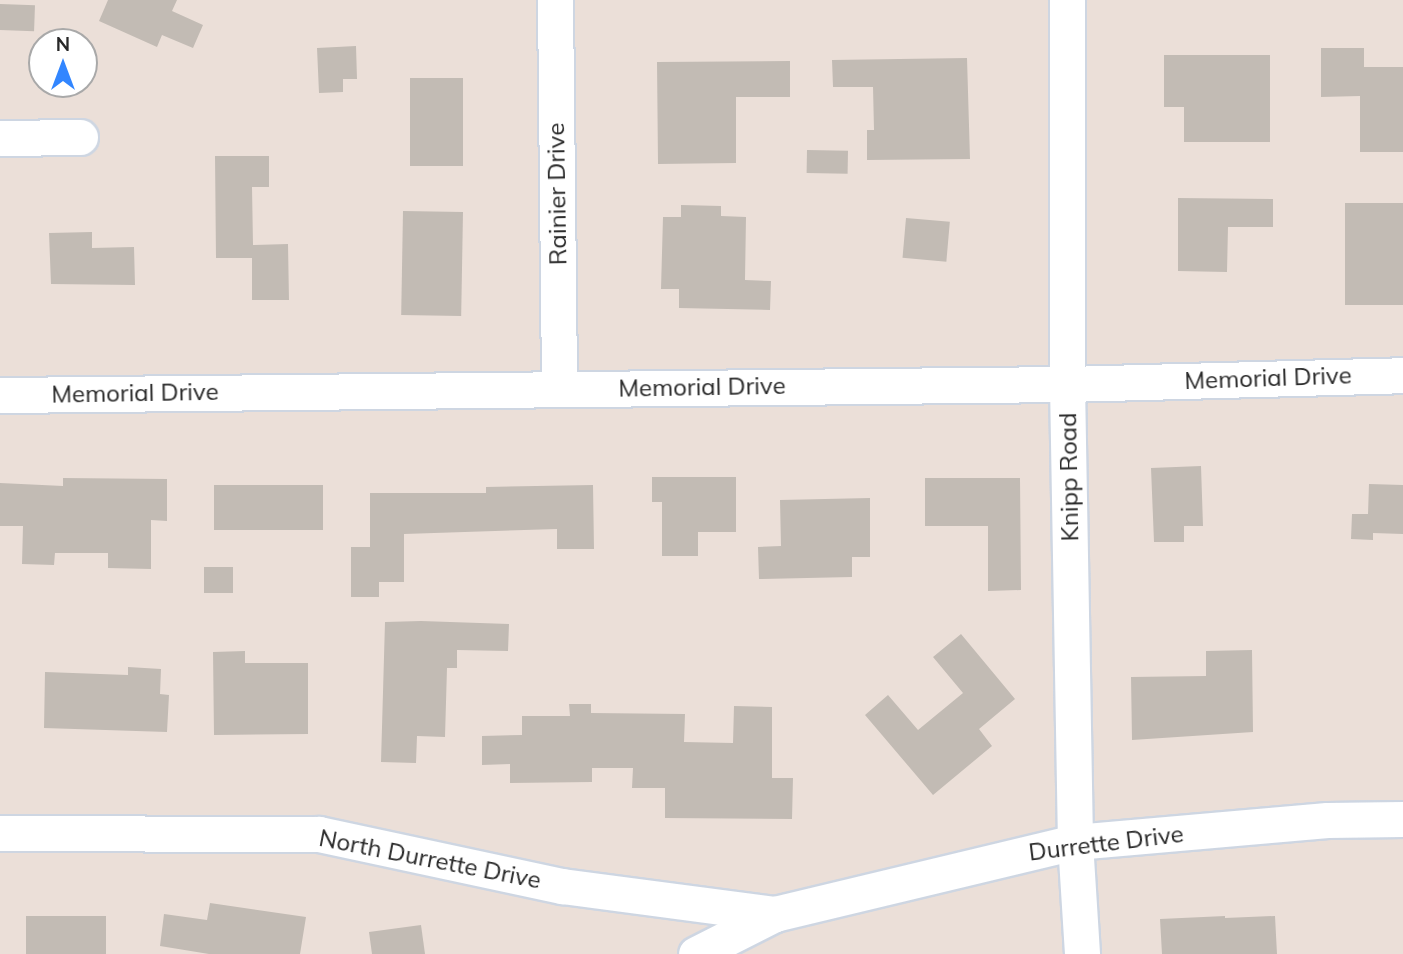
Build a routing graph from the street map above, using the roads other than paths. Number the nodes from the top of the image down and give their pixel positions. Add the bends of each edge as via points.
1 (555, 0) edge
2 (1067, 0) edge
3 (80, 137) dead end
4 (0, 138) edge
5 (1403, 375) edge
6 (1067, 384) junction
7 (559, 388) junction
8 (0, 395) edge
9 (1403, 819) edge
10 (0, 833) edge
11 (1075, 842) junction
12 (775, 914) junction
13 (696, 954) edge
14 (1083, 954) edge

1 - 7 street, Rainier Drive
2 - 6 street, Knipp Road
3 - 4 street
5 - 6 street, Memorial Drive
6 - 7 street, Memorial Drive
6 - 11 street, Knipp Road
7 - 8 street, Memorial Drive
9 - 11 street, Durrette Drive via 1328,820
10 - 12 street, North Durrette Drive via 319,834 562,886
11 - 12 street, Durrette Drive
11 - 14 street, Knipp Road
12 - 13 street

